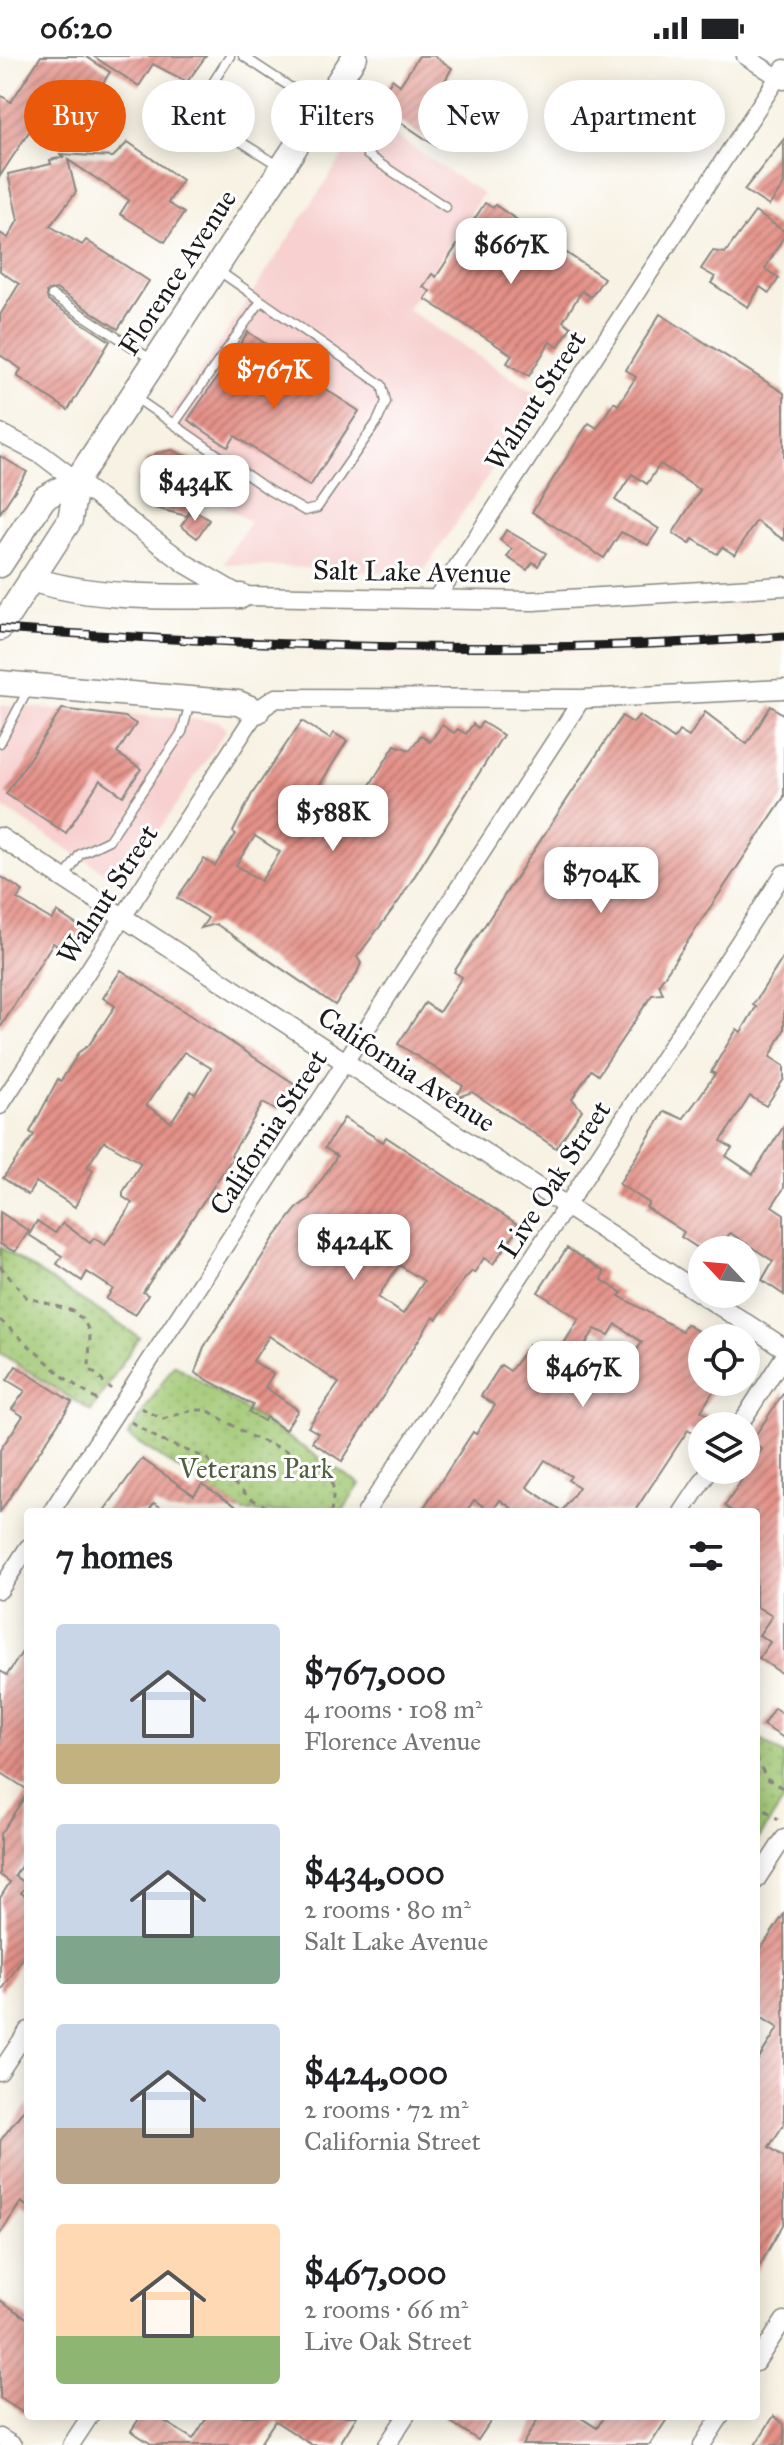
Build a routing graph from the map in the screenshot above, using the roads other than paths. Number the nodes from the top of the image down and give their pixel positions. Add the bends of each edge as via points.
1 (230, 56) edge
2 (243, 56) edge
3 (355, 56) edge
4 (745, 56) edge
5 (782, 75) edge
6 (283, 80) edge
7 (339, 80) edge
8 (292, 152) edge
9 (367, 152) edge
10 (282, 167) junction
11 (446, 207) dead end
12 (215, 269) junction
13 (52, 295) dead end
14 (261, 301) junction
15 (155, 361) junction
16 (132, 395) junction
17 (174, 424) junction
18 (0, 433) edge
19 (77, 480) junction
20 (0, 565) edge
21 (31, 579) junction
22 (784, 586) edge
23 (241, 596) junction
24 (435, 600) junction
25 (0, 628) edge
26 (0, 683) edge
27 (29, 688) junction
28 (784, 689) edge
29 (191, 698) junction
30 (582, 699) junction
31 (257, 711) junction
32 (0, 743) edge
33 (0, 837) edge
34 (784, 873) edge
35 (64, 879) junction
36 (123, 917) junction
37 (345, 1062) junction
38 (0, 1106) edge
39 (567, 1206) junction
40 (784, 1348) edge
41 (784, 1356) edge
42 (748, 1412) edge
43 (701, 1484) edge
44 (54, 1508) edge
45 (369, 1508) edge
46 (685, 1508) edge
47 (24, 1553) edge
48 (0, 1590) edge
49 (782, 1831) edge
50 (760, 1873) edge
51 (24, 2036) edge
52 (0, 2072) edge
53 (784, 2320) edge
54 (760, 2357) edge
55 (87, 2420) edge
56 (403, 2420) edge
57 (718, 2420) edge
58 (0, 2437) edge
59 (13, 2445) edge
60 (71, 2445) edge
61 (387, 2445) edge
62 (702, 2445) edge

1 - 10 lane via 194,112
2 - 6 lane
3 - 7 main road, Florence Avenue
4 - 5 street
5 - 24 street, Walnut Street
8 - 10 main road, Florence Avenue
9 - 11 lane
10 - 12 main road, Florence Avenue
12 - 14 lane
12 - 15 main road, Florence Avenue
13 - 15 lane
14 - 17 lane
14 - 17 lane via 382,385 386,402 377,422 317,508 305,511 270,491
15 - 16 main road, Florence Avenue
16 - 17 lane
16 - 19 main road, Florence Avenue
18 - 19 street
19 - 20 main road via 44,498
19 - 21 main road via 70,520
19 - 23 street, Salt Lake Avenue via 186,564
21 - 23 main road via 55,587
21 - 25 main road
22 - 24 street, Salt Lake Avenue via 533,601
23 - 24 street, Salt Lake Avenue
26 - 27 main road
27 - 29 main road
27 - 32 lane
28 - 30 street
29 - 31 main road via 238,703
29 - 35 lane via 182,732 109,840 80,854
30 - 31 street via 276,698
30 - 37 street, California Street
31 - 36 street, Walnut Street
33 - 35 street, California Avenue
34 - 39 street, Live Oak Street
35 - 36 street, California Avenue
36 - 37 street, California Avenue
36 - 38 street, Walnut Street
37 - 39 street, California Avenue
37 - 44 street, California Street
39 - 40 street, California Avenue
39 - 45 street, Live Oak Street
41 - 42 street
43 - 46 street
47 - 48 street
49 - 50 street
51 - 52 street
53 - 54 street
55 - 60 street
56 - 61 street
57 - 62 street
58 - 59 street

